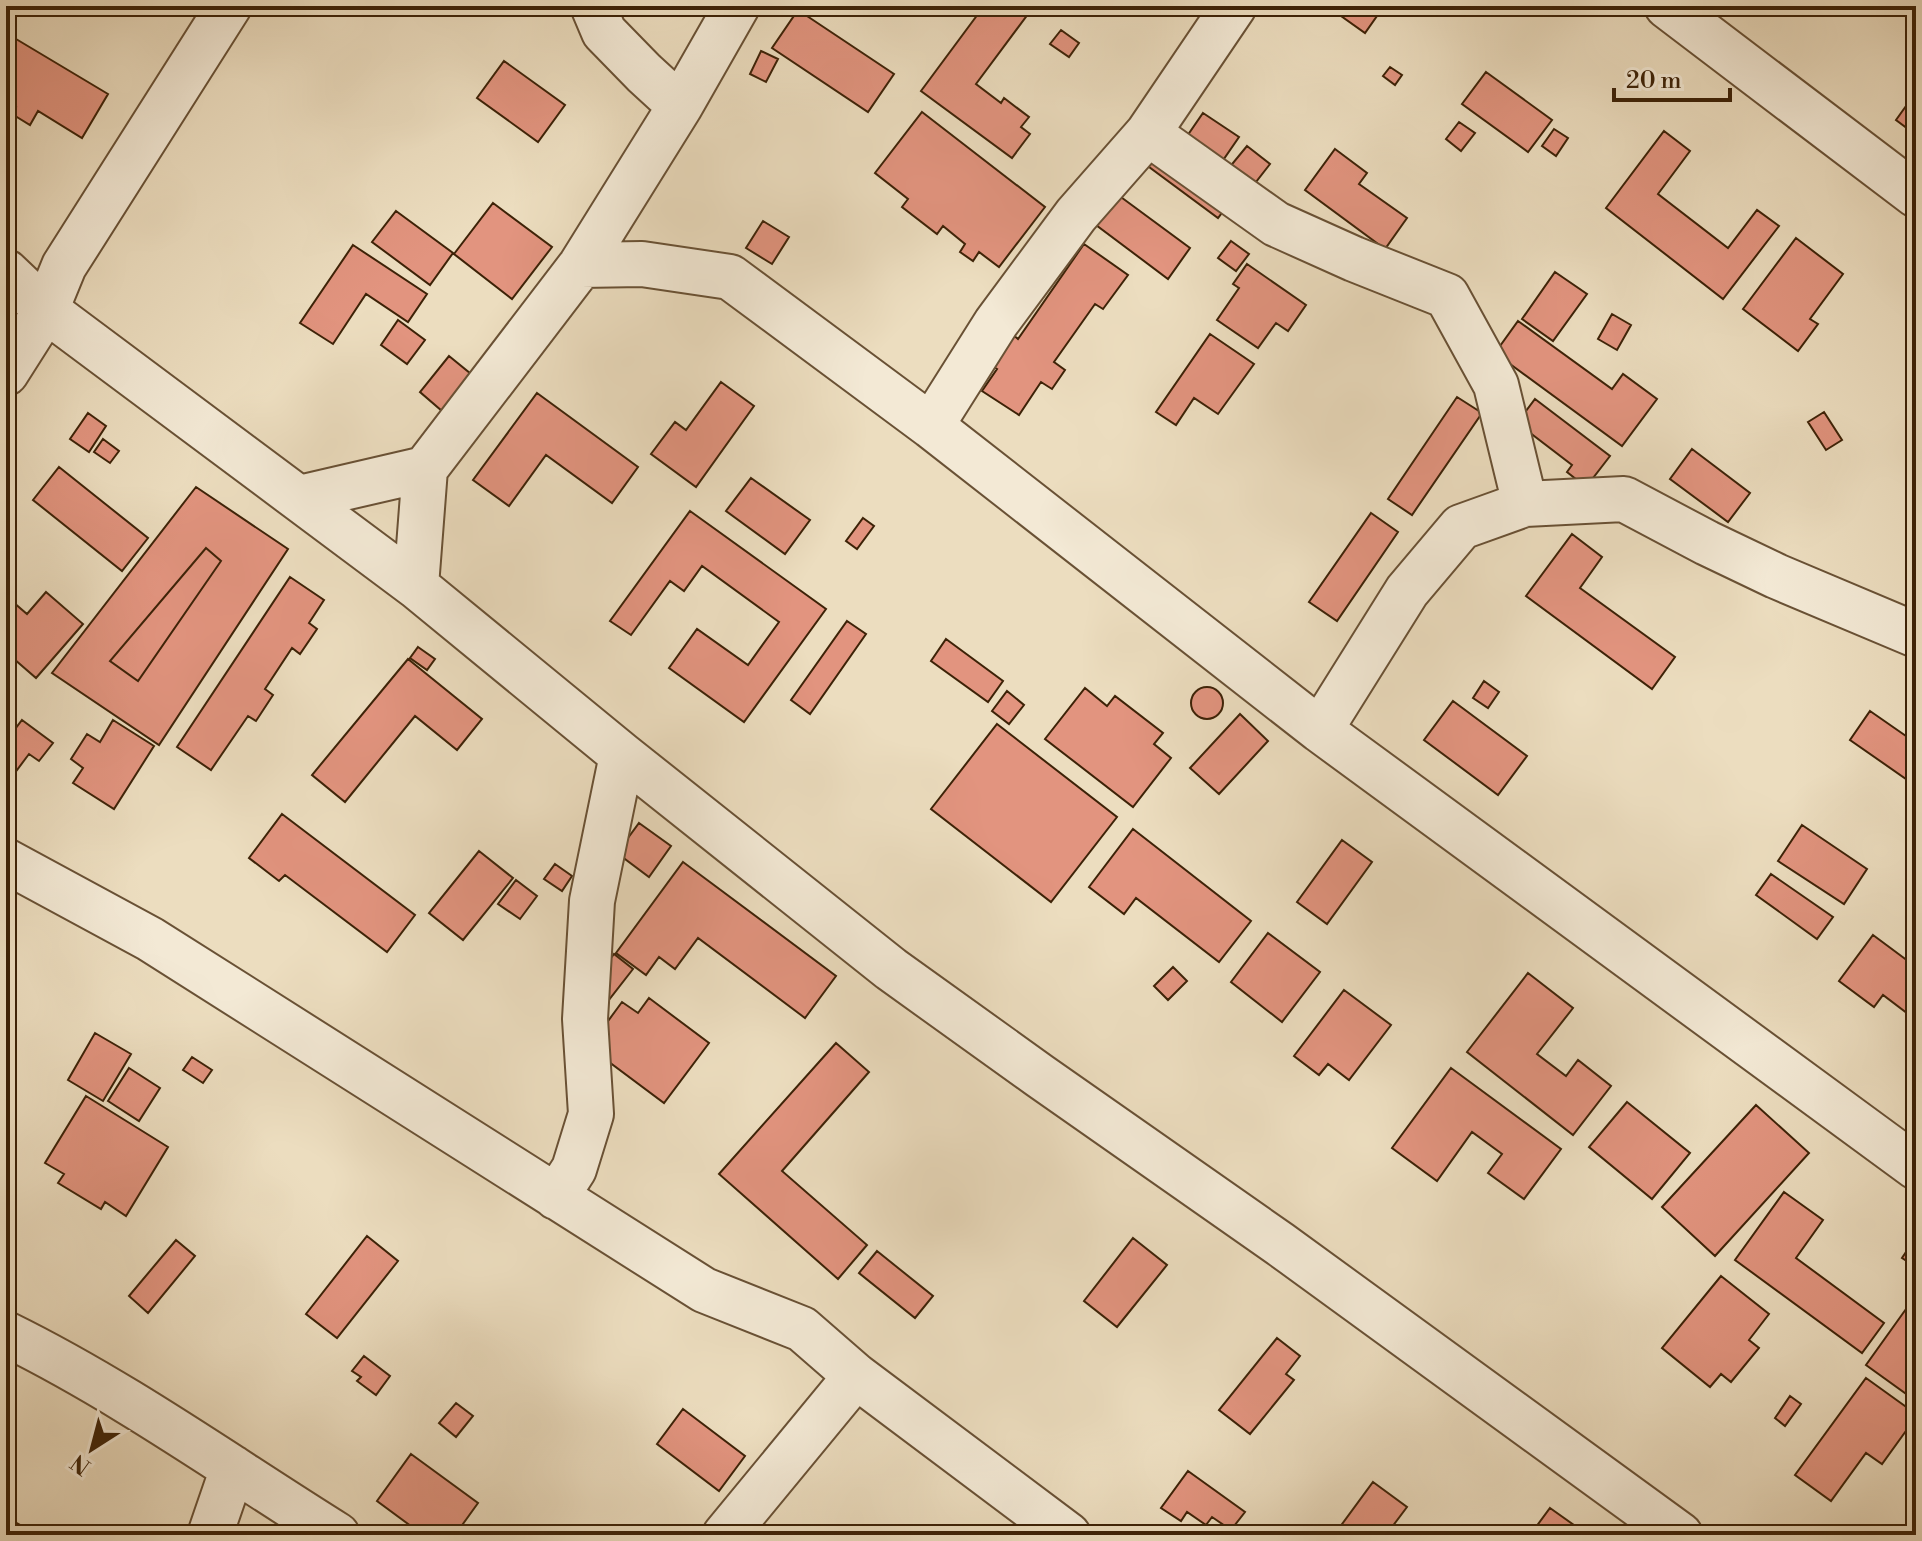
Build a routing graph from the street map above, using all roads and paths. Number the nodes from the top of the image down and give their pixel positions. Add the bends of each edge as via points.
1 (229, 6) edge
2 (593, 6) edge
3 (737, 6) edge
4 (1234, 6) edge
5 (1667, 6) edge
6 (680, 106) junction
7 (1148, 133) junction
8 (1916, 195) edge
9 (581, 265) junction
10 (6, 272) edge
11 (46, 310) junction
12 (6, 373) edge
13 (931, 426) junction
14 (425, 469) junction
15 (300, 498) junction
16 (1525, 504) junction
17 (416, 586) junction
18 (1916, 635) edge
19 (1320, 730) junction
20 (622, 755) junction
21 (6, 861) edge
22 (1916, 1167) edge
23 (556, 1197) junction
24 (6, 1334) edge
25 (856, 1376) junction
26 (233, 1468) junction
27 (210, 1535) edge
28 (337, 1535) edge
29 (725, 1535) edge
30 (1068, 1535) edge
31 (1680, 1535) edge

1 - 11 street via 64,266
2 - 6 street via 604,32
3 - 6 street
4 - 7 street
5 - 8 street
6 - 9 street
7 - 13 street via 1076,215 996,323
7 - 16 street via 1276,224 1447,296 1496,385
9 - 13 street via 642,264 730,277
9 - 14 street
10 - 11 street
11 - 12 street
11 - 15 street
13 - 19 street
14 - 15 street
14 - 17 street
15 - 17 street
16 - 18 street via 1624,499 1776,576
16 - 19 street via 1461,527 1407,591
17 - 20 street
19 - 22 street
20 - 23 street via 592,901 585,1019 591,1114 574,1169
20 - 31 street via 891,969
21 - 23 street via 150,939
23 - 25 street via 704,1290 802,1329
24 - 26 street
25 - 29 street
25 - 30 street
26 - 27 street
26 - 28 street

